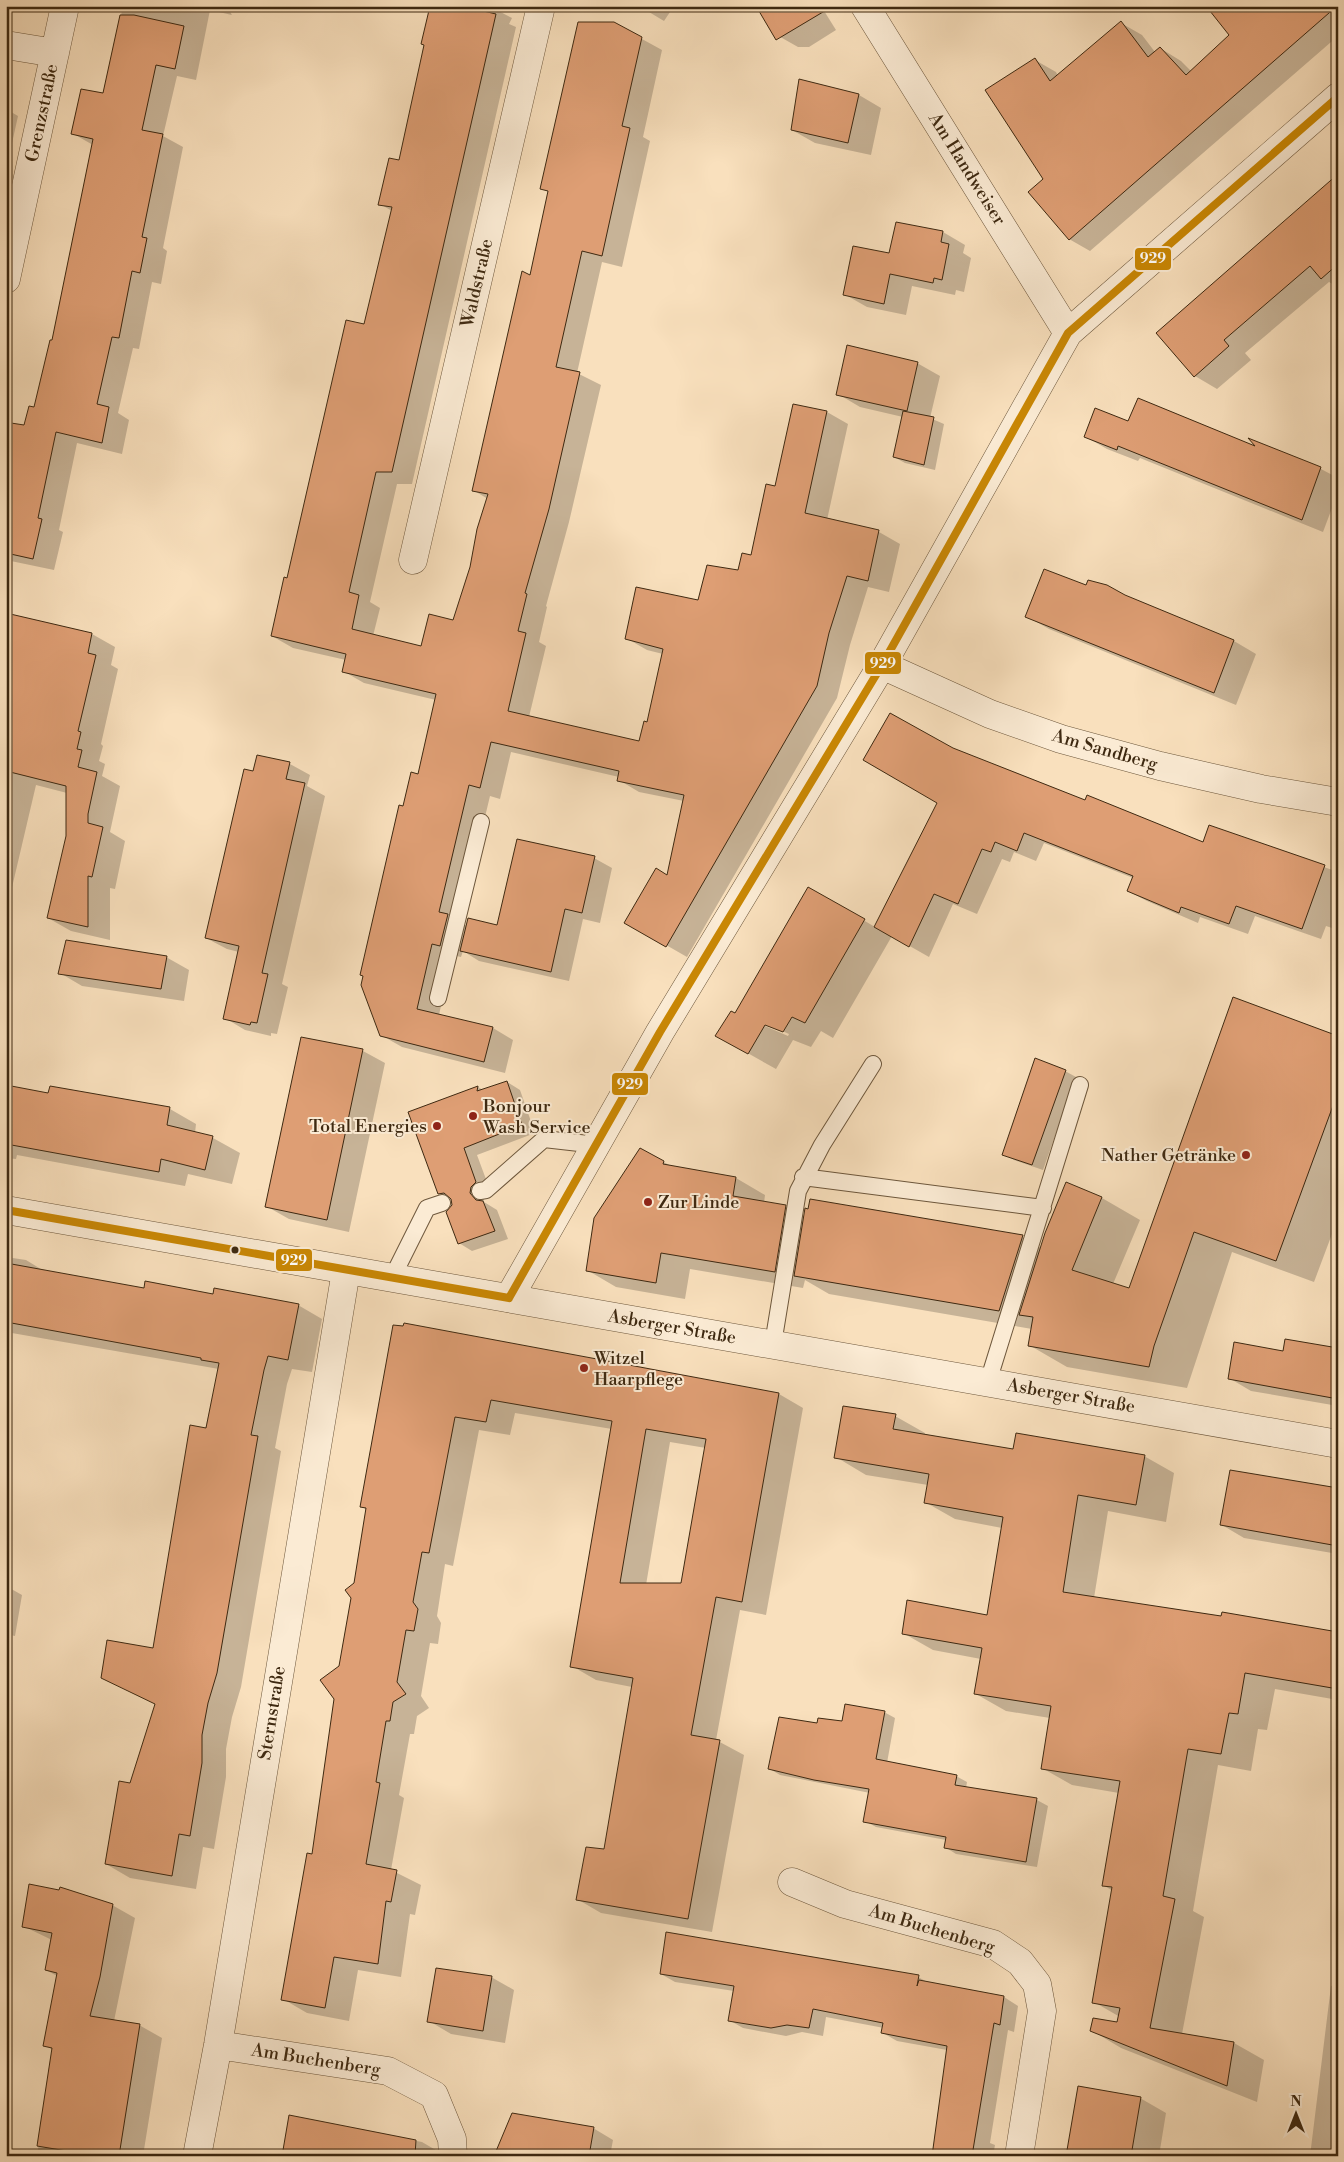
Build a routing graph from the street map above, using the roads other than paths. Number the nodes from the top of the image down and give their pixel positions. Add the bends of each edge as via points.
1 (65, 6) edge
2 (541, 6) edge
3 (865, 6) edge
4 (6, 45) edge
5 (55, 53) junction
6 (1338, 97) edge
7 (6, 279) edge
8 (1068, 332) junction
9 (413, 560) dead end
10 (882, 665) junction
11 (1338, 802) edge
12 (481, 822) dead end
13 (438, 998) dead end
14 (873, 1064) dead end
15 (1080, 1085) dead end
16 (597, 1144) junction
17 (803, 1177) junction
18 (480, 1191) dead end
19 (442, 1203) dead end
20 (1043, 1208) junction
21 (6, 1210) edge
22 (346, 1271) junction
23 (392, 1278) junction
24 (509, 1298) junction
25 (773, 1344) junction
26 (988, 1382) junction
27 (1338, 1444) edge
28 (792, 1882) dead end
29 (218, 2045) junction
30 (197, 2156) edge
31 (453, 2156) edge
32 (1019, 2156) edge

1 - 5 street, Grenzstraße
2 - 9 street, Waldstraße
3 - 8 street, Am Handweiser
4 - 5 street
5 - 7 street, Grenzstraße
6 - 8 street
8 - 10 street
10 - 11 street, Am Sandberg via 990,714 1061,738 1160,766 1261,789
10 - 16 street via 660,1032
12 - 13 lane
14 - 17 lane
15 - 20 lane
16 - 18 lane via 544,1139 486,1190
16 - 24 street
17 - 20 lane
17 - 25 lane via 794,1207
19 - 23 lane via 427,1208
20 - 26 lane
21 - 22 street, Asberger Straße
22 - 23 street, Asberger Straße
22 - 29 street, Sternstraße
23 - 24 street, Asberger Straße
24 - 25 street, Asberger Straße
25 - 26 street, Asberger Straße
26 - 27 street, Asberger Straße
28 - 32 street, Am Buchenberg via 845,1904 993,1944 1020,1962 1038,1984 1042,2011
29 - 30 street, Sternstraße
29 - 31 street, Am Buchenberg via 388,2071 434,2095 452,2139

